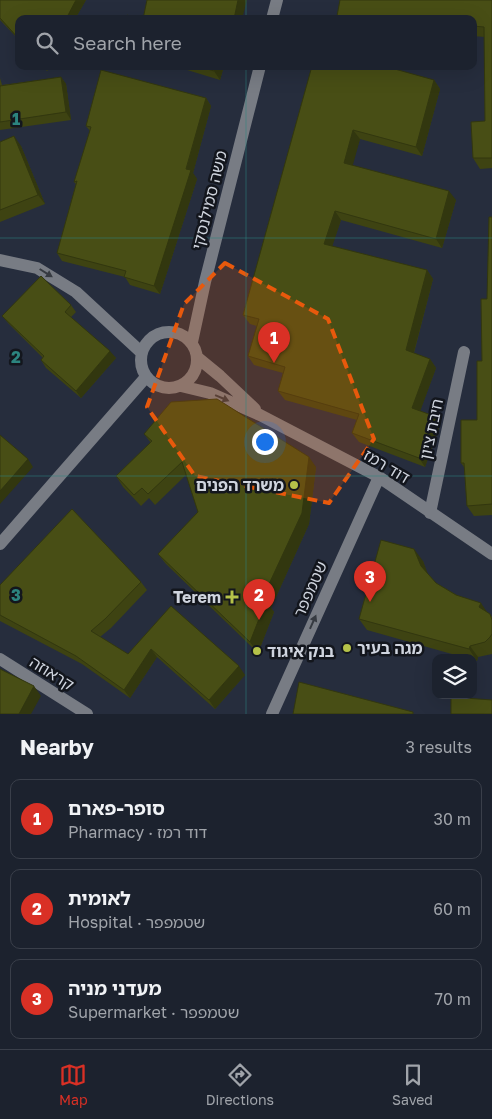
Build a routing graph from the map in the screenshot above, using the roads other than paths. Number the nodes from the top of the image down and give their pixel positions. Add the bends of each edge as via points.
1 (277, 0) edge
2 (273, 15) edge
3 (259, 70) edge
4 (0, 260) edge
5 (192, 342) junction
6 (464, 352) dead end
7 (142, 353) junction
8 (198, 358) junction
9 (146, 377) junction
10 (181, 386) junction
11 (260, 415) junction
12 (379, 477) junction
13 (430, 513) junction
14 (0, 544) edge
15 (492, 554) edge
16 (0, 659) edge
17 (87, 714) edge
18 (272, 714) edge

1 - 2 street
3 - 5 street, משה סמילנסקי via 204,282
4 -> 7 street via 37,268 76,292
5 - 7 street via 185,336 168,332 152,338
5 - 8 street
6 - 13 street, חיבת ציון
7 - 9 street via 141,365
8 - 10 street via 192,378
8 - 11 street, דוד רמז
9 - 10 street via 162,388
9 - 14 street
10 -> 11 street, דוד רמז via 210,393
11 - 12 street, דוד רמז
12 - 13 street, דוד רמז
18 -> 12 street, שטמפפר
13 - 15 street, דוד רמז
16 - 17 street, קראוזה

